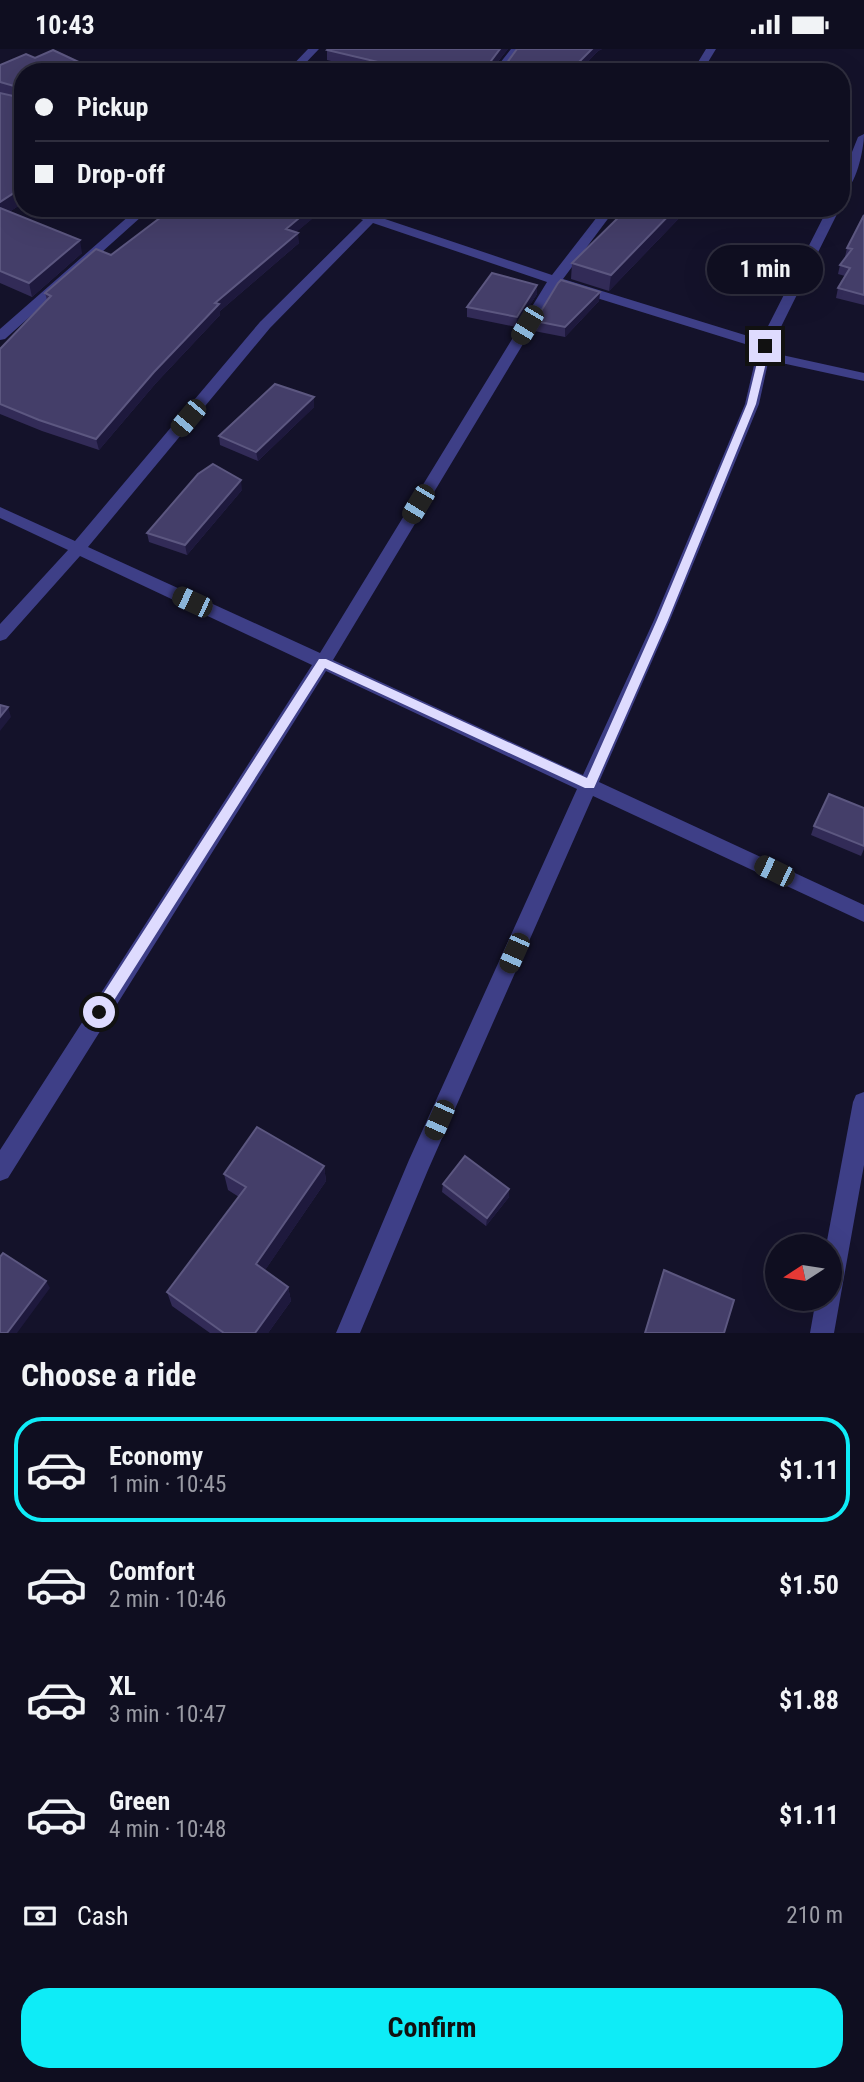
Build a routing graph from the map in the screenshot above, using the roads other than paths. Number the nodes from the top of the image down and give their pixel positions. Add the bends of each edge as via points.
1 (314, 49) edge
2 (516, 49) edge
3 (300, 63) edge
4 (505, 63) edge
5 (864, 138) edge
6 (850, 171) edge
7 (135, 217) edge
8 (373, 217) edge
9 (384, 217) edge
10 (603, 217) edge
11 (830, 217) edge
12 (555, 281) junction
13 (0, 337) edge
14 (765, 346) junction
15 (864, 377) edge
16 (0, 512) edge
17 (78, 548) junction
18 (0, 635) edge
19 (323, 662) junction
20 (590, 785) junction
21 (864, 914) edge
22 (864, 1102) edge
23 (0, 1170) edge
24 (840, 1234) edge
25 (826, 1311) edge
26 (348, 1333) edge
27 (821, 1333) edge

1 - 3 street
2 - 4 street
5 - 6 street
7 - 13 street
8 - 17 street via 265,325
9 - 12 street
10 - 12 street
11 - 14 street
12 - 14 street
12 - 19 street
14 - 15 street via 777,358
14 - 20 street via 752,404
16 - 17 street
17 - 18 street
17 - 19 street
19 - 20 street
19 - 23 street
20 - 21 street
20 - 26 street
22 - 24 street
25 - 27 street

